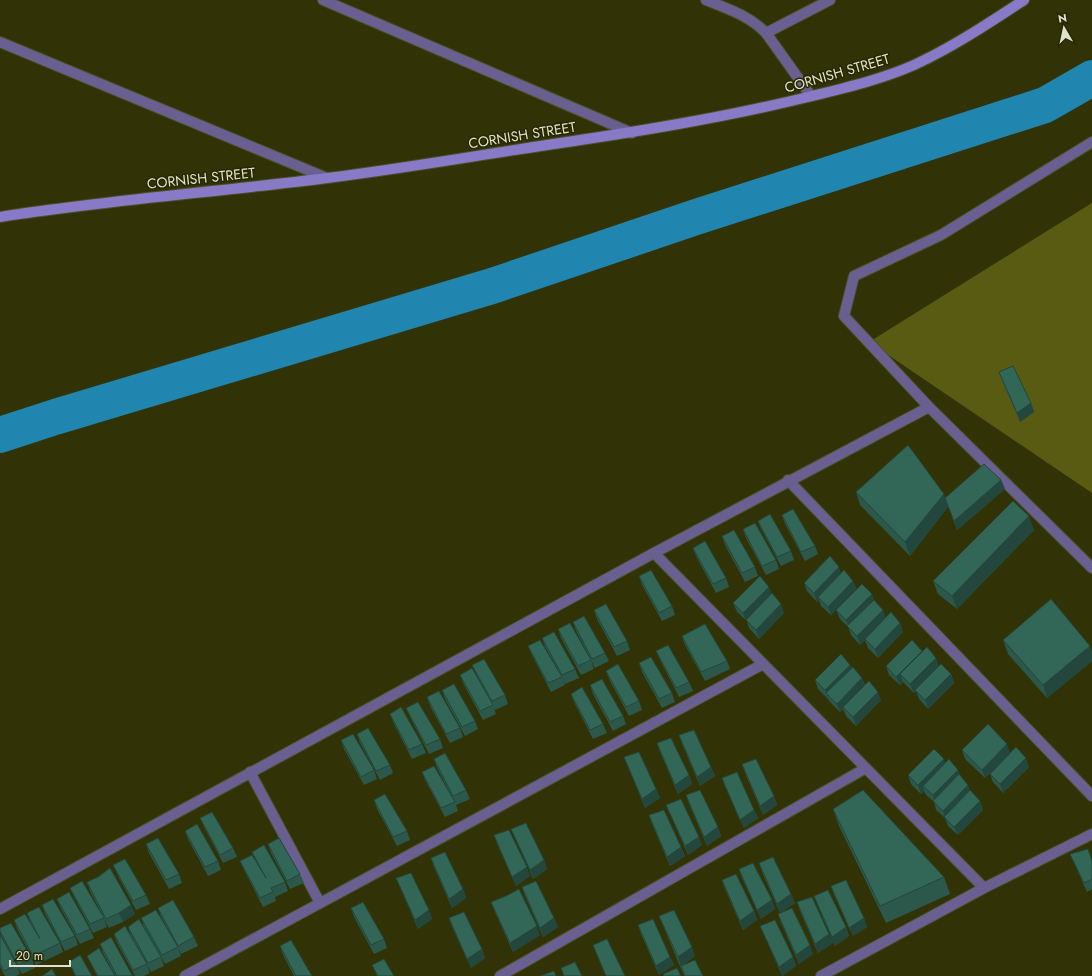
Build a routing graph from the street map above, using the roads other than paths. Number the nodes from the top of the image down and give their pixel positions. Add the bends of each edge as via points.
1 (323, 0) edge
2 (706, 0) edge
3 (830, 0) edge
4 (1024, 0) edge
5 (766, 33) junction
6 (0, 42) edge
7 (811, 96) junction
8 (632, 132) junction
9 (1092, 142) edge
10 (327, 178) junction
11 (0, 217) edge
12 (930, 407) junction
13 (788, 480) junction
14 (654, 553) junction
15 (1092, 568) edge
16 (763, 664) junction
17 (866, 768) junction
18 (250, 772) junction
19 (1092, 796) edge
20 (1092, 834) edge
21 (984, 888) junction
22 (320, 903) junction
23 (0, 909) edge
24 (185, 976) edge
25 (500, 976) edge
26 (822, 976) edge

1 - 8 street
2 - 5 street via 751,19
3 - 5 street
4 - 7 main road, CORNISH STREET via 975,32 916,64 865,84
5 - 7 street
6 - 10 street
7 - 8 main road, CORNISH STREET via 705,120
8 - 10 main road, CORNISH STREET
9 - 12 street via 941,235 854,276 844,316
10 - 11 main road, CORNISH STREET via 64,207
12 - 13 street
12 - 15 street
13 - 14 street
13 - 19 street
14 - 16 street
14 - 18 street
16 - 17 street
16 - 22 street
17 - 21 street
17 - 25 street
18 - 22 street
18 - 23 street
20 - 21 street
21 - 26 street
22 - 24 street

